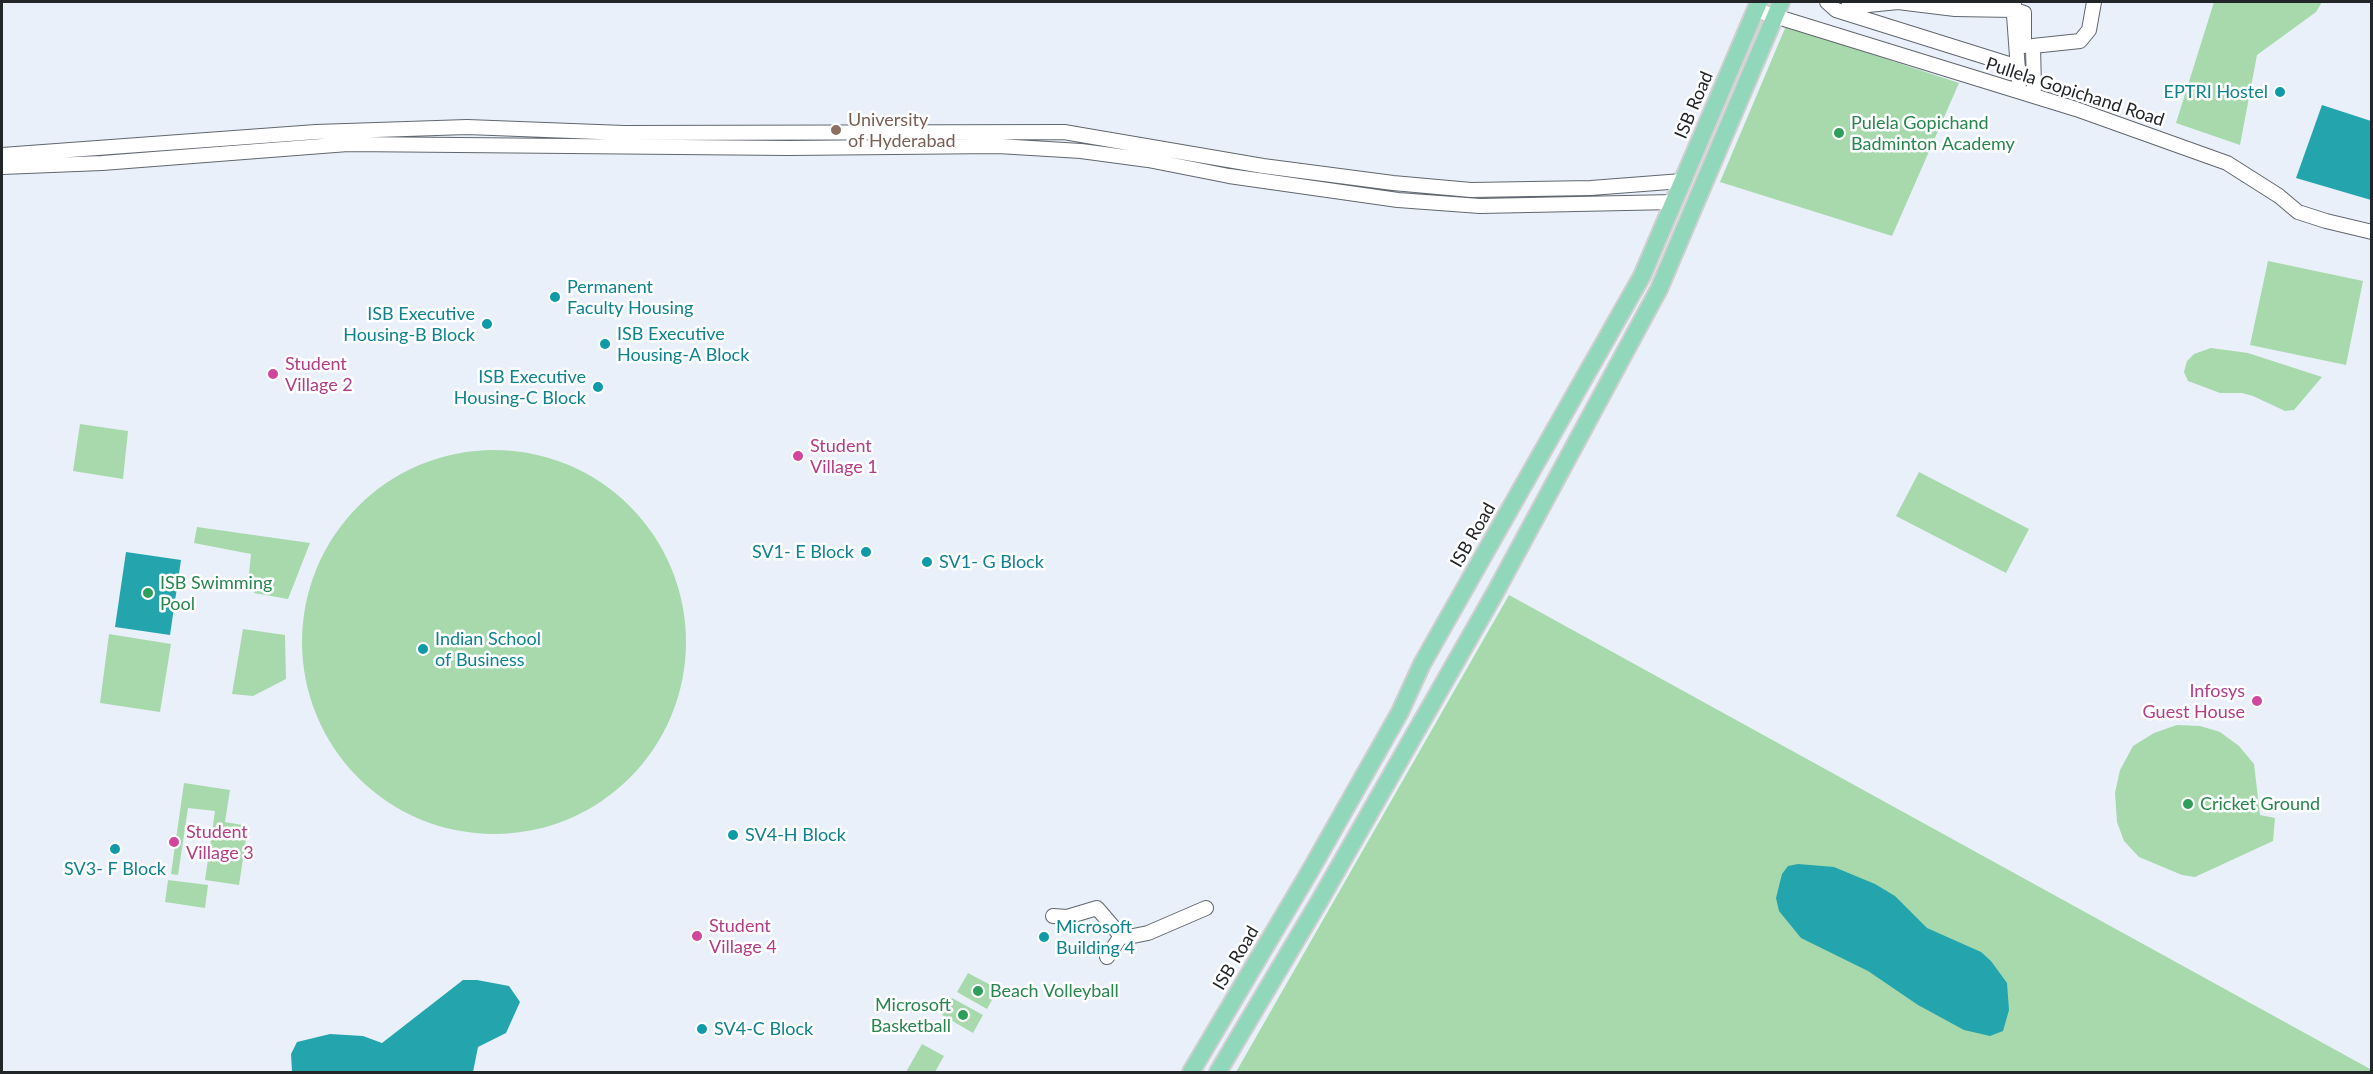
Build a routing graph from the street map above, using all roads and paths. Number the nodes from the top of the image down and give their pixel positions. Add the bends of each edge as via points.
1 (1827, 2) edge
2 (1898, 2) edge
3 (2094, 2) edge
4 (1758, 5) edge
5 (1955, 5) edge
6 (1778, 8) edge
7 (2014, 9) edge
8 (1846, 13) junction
9 (2025, 46) junction
10 (1948, 66) junction
11 (2018, 67) junction
12 (2032, 90) junction
13 (2, 155) edge
14 (2, 167) edge
15 (1682, 181) junction
16 (1674, 202) junction
17 (2372, 226) edge
18 (2372, 232) edge
19 (1206, 908) dead end
20 (1053, 916) dead end
21 (1121, 936) junction
22 (1107, 957) dead end
23 (1191, 1072) edge
24 (1218, 1072) edge

1 - 8 street
2 - 5 street
2 - 8 street via 1848,7
3 - 9 street via 2089,30 2080,41
4 - 6 street, Pullela Gopichand Road
4 - 15 main road, ISB Road
5 - 7 street
6 - 10 street, Pullela Gopichand Road
6 - 24 main road via 1659,289 1495,593
7 - 9 street via 2024,13
8 - 11 street
9 - 11 street
9 - 12 street
10 - 12 street, Pullela Gopichand Road
10 - 12 street, Pullela Gopichand Road
11 - 12 street
12 - 17 street, Pullela Gopichand Road via 2230,158 2302,207
12 - 18 street, Pullela Gopichand Road via 2227,163 2298,212
13 - 15 street via 316,132 467,127 624,133 1064,132 1263,166 1471,190 1591,188
14 - 16 street via 348,144 998,146 1148,160 1229,176 1398,200 1480,206
15 - 16 main road, ISB Road
16 - 23 main road, ISB Road via 1636,286 1422,664 1400,712
19 - 21 street via 1148,933
20 - 21 street via 1067,917 1094,907
21 - 22 street

